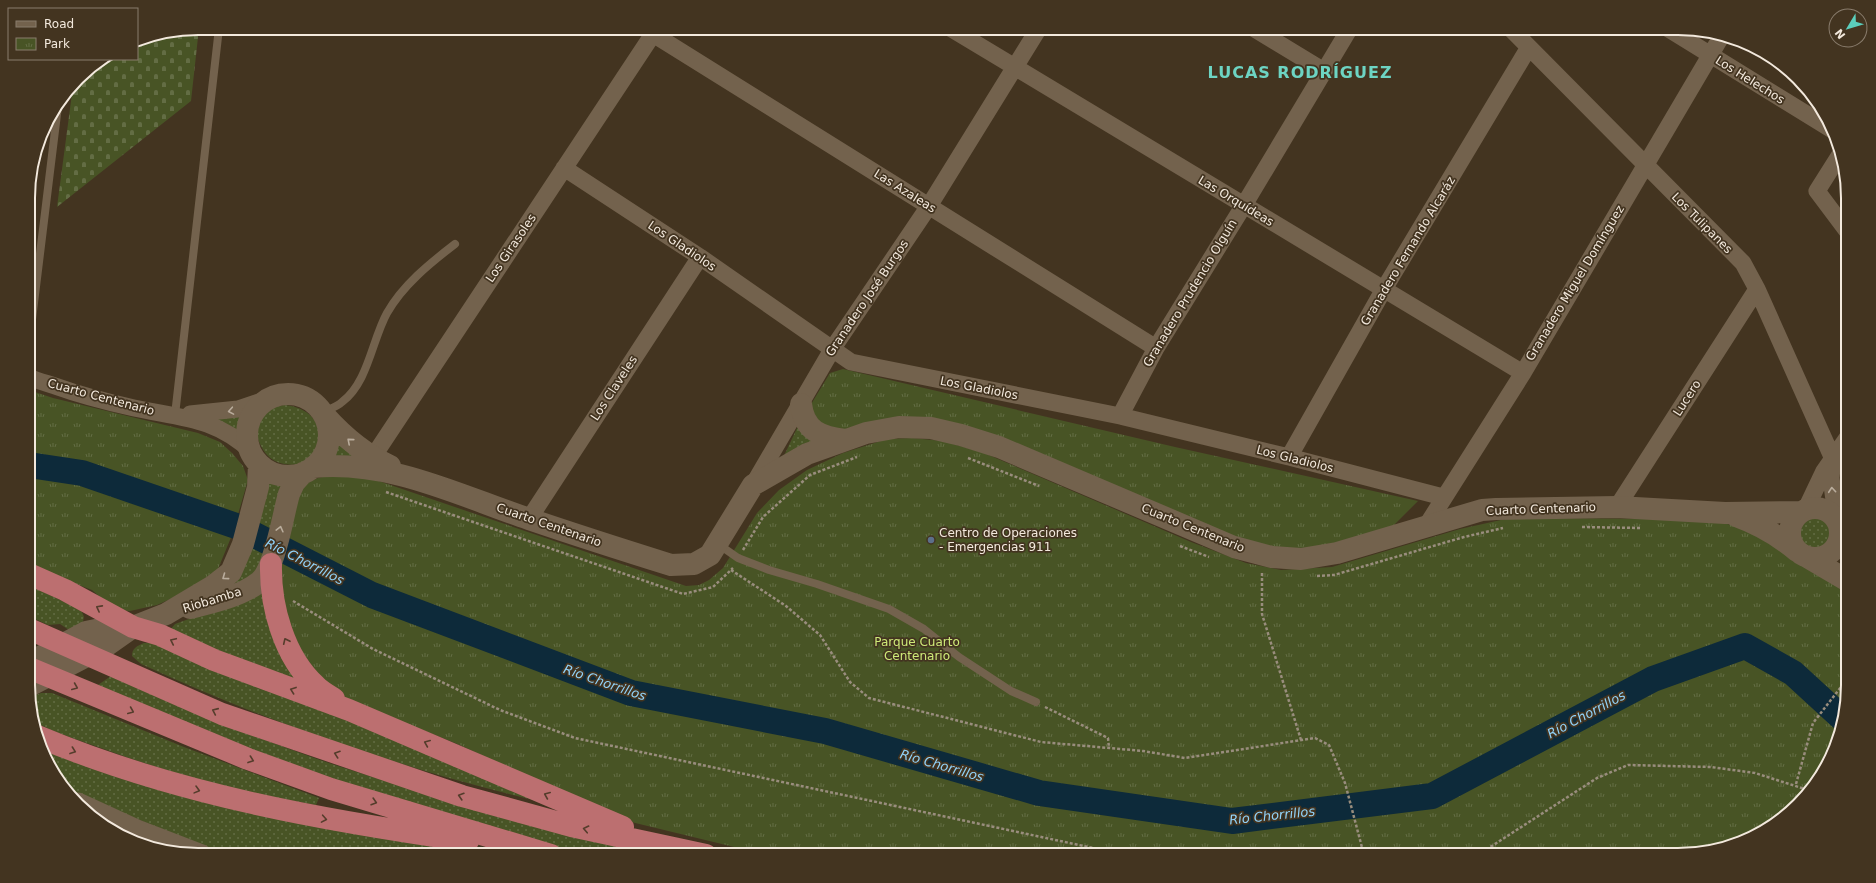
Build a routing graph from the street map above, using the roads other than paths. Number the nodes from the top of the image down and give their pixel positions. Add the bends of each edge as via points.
1 (219, 35) edge
2 (652, 35) edge
3 (661, 35) edge
4 (962, 35) edge
5 (1036, 35) edge
6 (1265, 35) edge
7 (1346, 35) edge
8 (1517, 35) edge
9 (1678, 35) edge
10 (1718, 41) edge
11 (1529, 47) junction
12 (1710, 55) junction
13 (1015, 67) junction
14 (1324, 71) junction
15 (57, 117) edge
16 (1823, 124) edge
17 (1836, 160) edge
18 (1645, 166) junction
19 (564, 168) junction
20 (1244, 205) junction
21 (929, 206) junction
22 (1841, 223) edge
23 (454, 244) dead end
24 (700, 257) junction
25 (1384, 289) junction
26 (1757, 289) junction
27 (35, 295) edge
28 (833, 348) junction
29 (1156, 348) junction
30 (1523, 373) junction
31 (35, 378) edge
32 (268, 399) junction
33 (801, 404) junction
34 (175, 415) junction
35 (324, 415) junction
36 (1120, 416) junction
37 (845, 440) junction
38 (1841, 448) edge
39 (1289, 457) junction
40 (255, 458) junction
41 (1834, 459) junction
42 (369, 463) junction
43 (308, 470) junction
44 (753, 485) junction
45 (1443, 497) junction
46 (1617, 507) junction
47 (1803, 512) junction
48 (1725, 513) junction
49 (529, 519) junction
50 (1425, 528) junction
51 (1838, 530) junction
52 (718, 544) junction
53 (1841, 544) edge
54 (1803, 554) junction
55 (271, 564) junction
56 (694, 564) joint
57 (35, 577) edge
58 (1841, 578) edge
59 (166, 614) junction
60 (133, 627) junction
61 (35, 632) edge
62 (35, 660) edge
63 (35, 670) edge
64 (35, 683) edge
65 (1036, 702) road end
66 (349, 710) junction
67 (44, 739) edge
68 (92, 810) edge
69 (183, 848) edge
70 (512, 848) edge
71 (528, 848) edge
72 (673, 848) joint

1 - 34 lane
2 - 19 street, Los Girasoles
3 - 21 street, Las Azaleas
4 - 13 street, Las Orquídeas
5 - 13 street, Granadero José Burgos
6 - 14 street
7 - 14 street, Granadero Prudencio Olguín
8 - 11 street, Los Tulipanes
9 - 12 street, Los Helechos
10 - 12 street, Granadero Miguel Domínguez
11 - 18 street, Los Tulipanes
11 - 25 street, Granadero Fernando Alcaráz
12 - 16 street, Los Helechos
12 - 18 street, Granadero Miguel Domínguez
13 - 20 street, Las Orquídeas
13 - 21 street, Granadero José Burgos
14 - 20 street, Granadero Prudencio Olguín
15 - 27 lane
17 - 22 street via 1817,191
18 - 26 street, Los Tulipanes via 1743,264
18 - 30 street, Granadero Miguel Domínguez
19 - 24 street, Los Gladiolos
19 - 42 street, Los Girasoles
20 - 25 street, Las Orquídeas
20 - 29 street, Granadero Prudencio Olguín
21 - 28 street, Granadero José Burgos
21 - 29 street, Las Azaleas
23 - 35 lane via 408,284 387,314 352,393
24 - 28 street, Los Gladiolos
24 - 49 street, Los Claveles
25 - 30 street, Las Orquídeas
25 - 39 street, Granadero Fernando Alcaráz
26 - 41 street, Los Tulipanes
26 - 46 street, Lucero
28 - 33 street, Granadero José Burgos
28 - 36 street, Los Gladiolos via 851,362
29 - 36 street, Granadero Prudencio Olguín
30 - 45 street, Granadero Miguel Domínguez
31 - 34 street, Cuarto Centenario via 127,406
32 -> 34 street, Cuarto Centenario via 222,412
32 - 35 main road via 279,394 304,397 314,403
32 - 40 main road via 258,406 248,425 247,436
33 - 37 main road via 805,421 812,429 822,436
33 - 44 street, Granadero José Burgos
34 - 40 street, Cuarto Centenario via 218,428 231,435
42 -> 35 main road, Cuarto Centenario
35 - 43 main road via 329,435 327,448 322,458
36 - 39 street, Los Gladiolos
37 - 44 main road, Cuarto Centenario via 806,454
37 - 50 main road, Cuarto Centenario via 899,427 931,428 961,435 999,447 1234,547 1272,557 1301,559 1337,553
38 - 41 street
39 - 45 street, Los Gladiolos
40 - 43 main road via 268,470 279,475 291,476
40 -> 59 main road, Riobamba via 258,487 243,544 231,572
41 - 47 street via 1824,471
51 -> 41 street via 1831,478
42 - 43 main road, Cuarto Centenario via 333,465
42 - 49 main road, Cuarto Centenario
55 -> 43 main road, Riobamba via 289,494 294,483
44 - 52 main road, Granadero José Burgos
45 - 50 street, Granadero Miguel Domínguez
46 - 48 main road, Cuarto Centenario
46 - 50 main road, Cuarto Centenario via 1482,510
47 - 48 main road, Cuarto Centenario
47 - 51 main road, Cuarto Centenario via 1817,508 1825,511 1832,515
47 - 54 main road via 1791,525 1790,533 1791,541
48 - 54 main road, Cuarto Centenario via 1753,522
49 - 56 main road, Cuarto Centenario via 670,565
51 - 53 main road
51 - 54 main road via 1832,552 1817,558
52 - 56 main road, Granadero José Burgos via 710,556
52 - 65 lane via 738,558 769,570 889,608 924,629 959,657 1011,691
54 - 58 main road, Cuarto Centenario
55 - 59 main road, Riobamba via 259,582 242,591 213,602
66 -> 55 highway via 316,686 293,656 282,632 271,588
60 -> 57 highway
59 - 60 main road, Riobamba
60 - 62 main road, Riobamba via 110,627 86,632
60 - 64 main road, Riobamba via 106,646
66 -> 60 highway
72 -> 61 highway via 572,826 462,796 222,714
63 -> 71 highway via 248,759 323,786
72 -> 66 highway
67 -> 70 highway via 188,787 256,805 322,819
68 - 69 street

